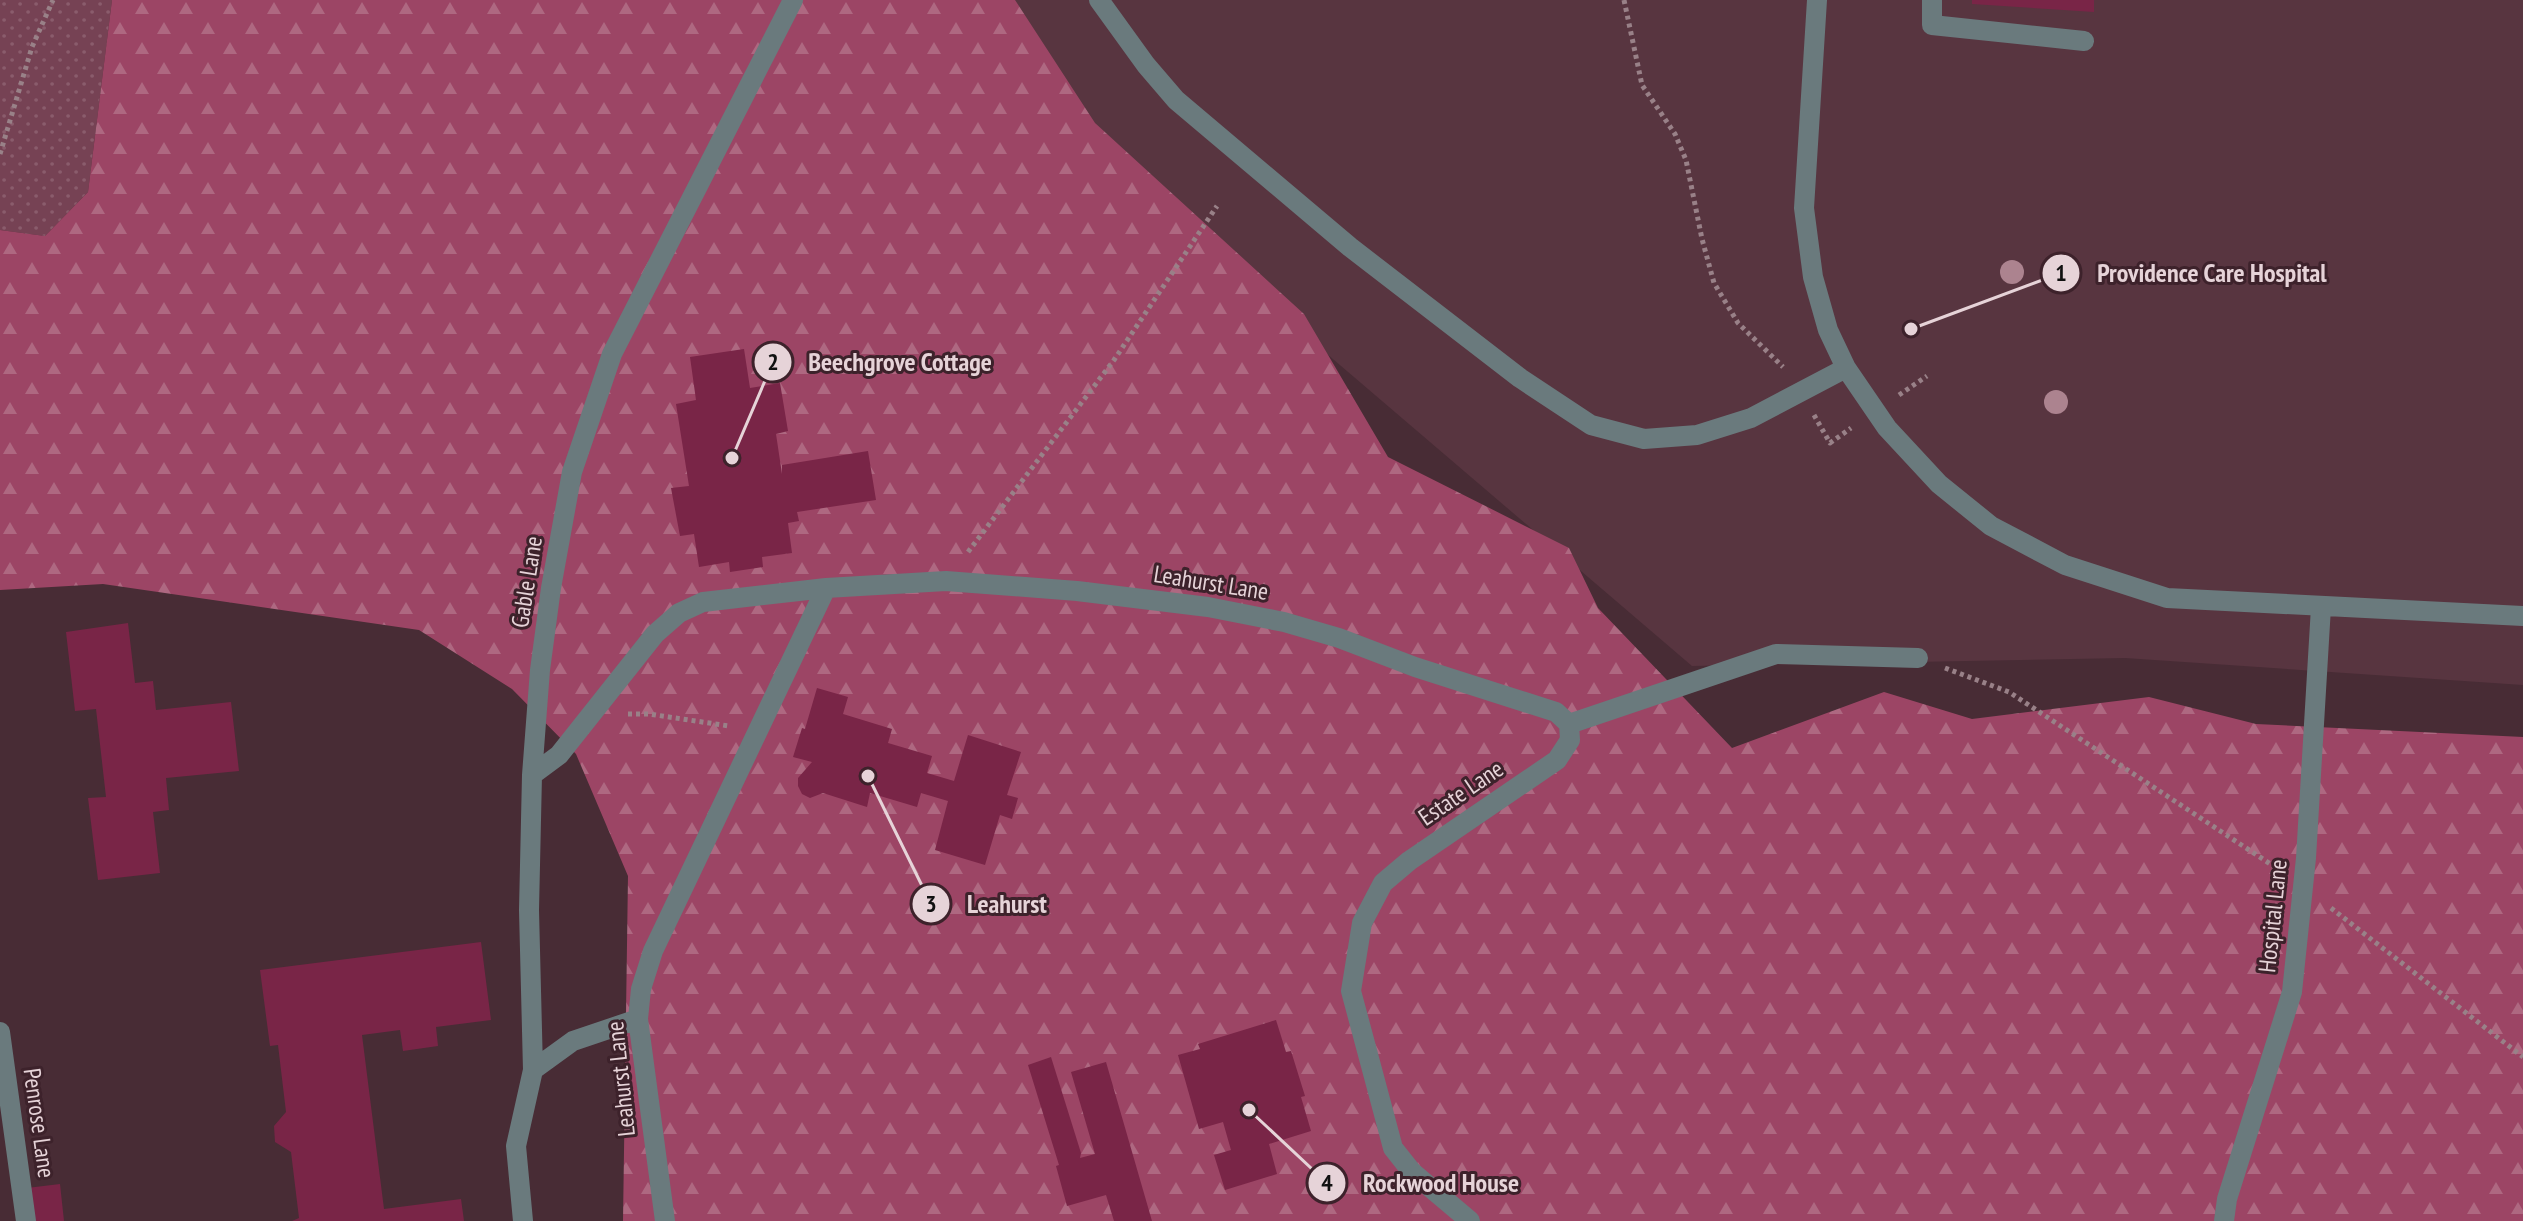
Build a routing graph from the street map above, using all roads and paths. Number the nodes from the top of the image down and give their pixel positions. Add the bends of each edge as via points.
1 (53, 0) edge
2 (793, 0) edge
3 (1624, 0) edge
4 (1817, 0) edge
5 (1932, 0) edge
6 (1102, 1) edge
7 (2084, 41) dead end
8 (0, 154) edge
9 (1217, 206) dead end
10 (1846, 368) junction
11 (1927, 376) dead end
12 (1801, 392) junction
13 (1875, 412) junction
14 (946, 581) junction
15 (826, 588) junction
16 (2321, 607) junction
17 (2523, 616) edge
18 (1918, 658) joint
19 (591, 716) junction
20 (1569, 724) junction
21 (759, 731) junction
22 (532, 775) junction
23 (2303, 886) junction
24 (638, 1019) junction
25 (0, 1032) edge
26 (2523, 1057) edge
27 (533, 1070) junction
28 (26, 1221) edge
29 (523, 1221) edge
30 (665, 1221) edge
31 (1470, 1221) edge
32 (2224, 1221) edge

1 - 8 path via 32,47
2 - 22 lane, Gable Lane via 612,354 572,472 540,670
3 - 12 path via 1642,85 1686,160 1714,283 1738,323 1788,371
4 - 10 lane via 1804,208 1813,277
5 - 7 lane via 1932,25
6 - 12 lane via 1176,100 1350,247 1520,378 1591,425 1644,439 1697,435 1751,418
9 - 14 path via 1114,360
10 - 12 lane
10 - 13 lane
11 - 13 path
12 - 13 path via 1830,443
13 - 16 lane via 1939,484 1991,526 2065,565 2167,598
14 - 15 lane, Leahurst Lane
14 - 20 lane, Leahurst Lane via 1077,591 1284,622 1556,712
15 - 19 lane, Leahurst Lane via 703,602 679,613 655,634
15 - 21 lane, Leahurst Lane
16 - 17 lane
16 - 23 lane, Hospital Lane
18 - 20 lane via 1776,654
18 - 23 path via 2009,692
19 - 21 path via 649,714
19 - 22 lane, Leahurst Lane via 559,755
20 - 31 lane, Estate Lane via 1570,740 1557,760 1409,861 1383,883 1362,923 1351,991 1393,1148 1412,1172
21 - 24 lane, Leahurst Lane via 653,951
22 - 27 lane, Gable Lane
23 - 26 path
23 - 32 lane, Hospital Lane via 2292,992
24 - 27 lane via 573,1041
24 - 30 lane, Leahurst Lane
25 - 28 lane, Penrose Lane
27 - 29 lane, Gable Lane via 516,1146

